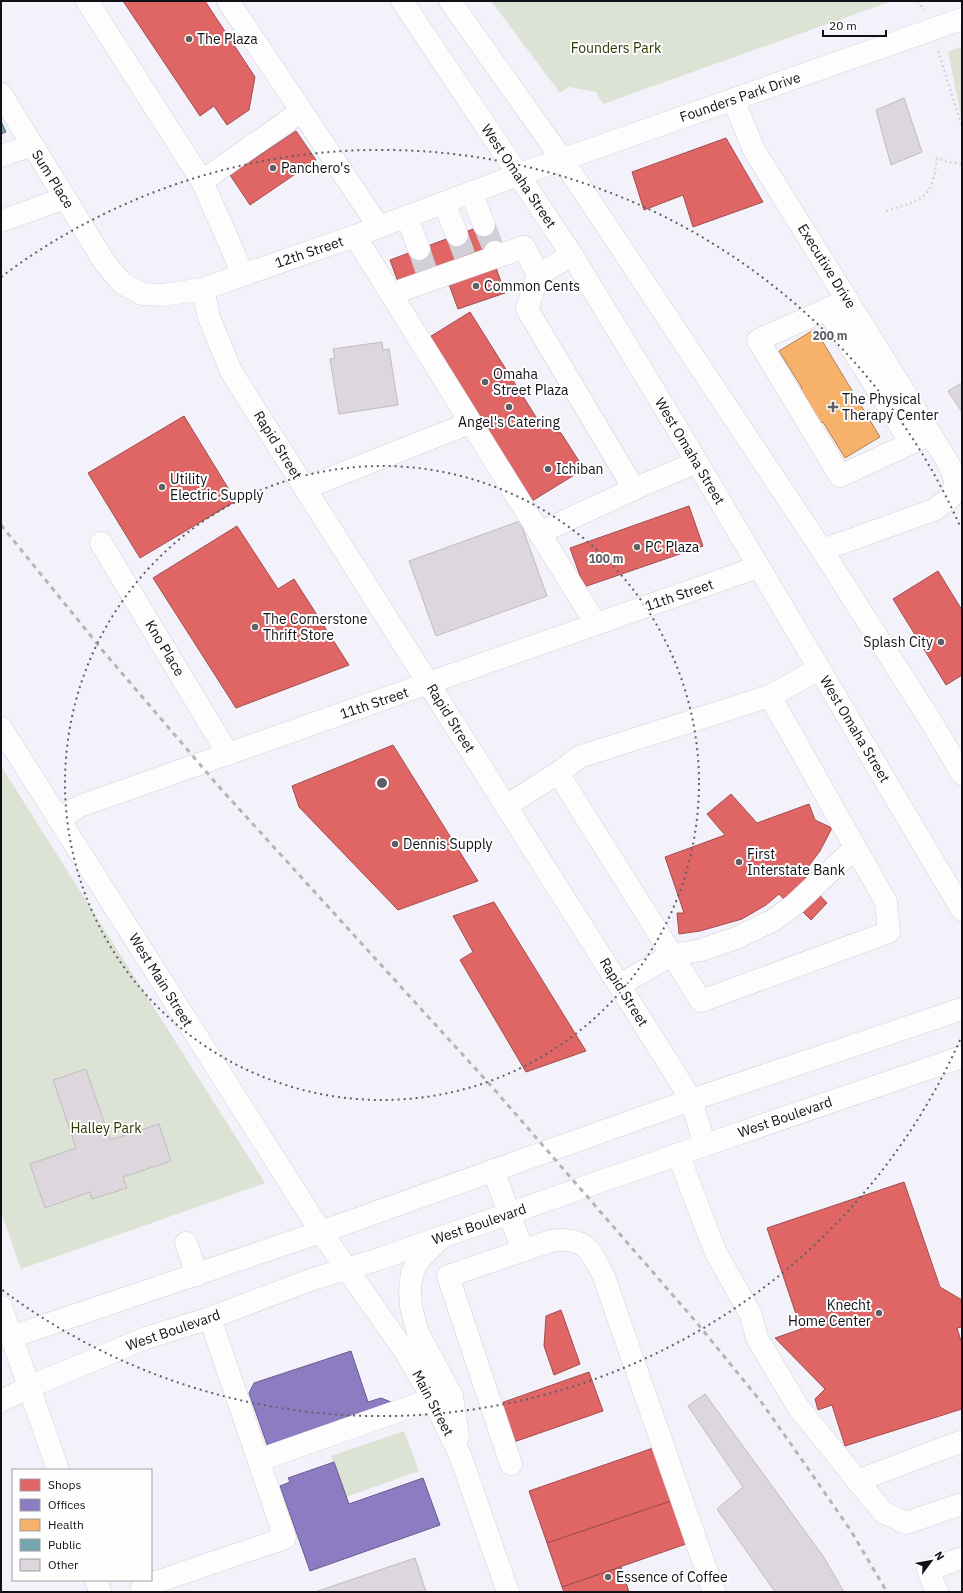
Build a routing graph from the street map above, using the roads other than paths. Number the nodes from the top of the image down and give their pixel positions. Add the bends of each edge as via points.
1 (87, 1) edge
2 (228, 1) edge
3 (402, 1) edge
4 (450, 1) edge
5 (962, 19) edge
6 (1, 94) edge
7 (733, 99) junction
8 (302, 111) junction
9 (32, 145) junction
10 (1, 156) edge
11 (562, 159) junction
12 (518, 175) junction
13 (202, 181) junction
14 (472, 193) junction
15 (65, 198) junction
16 (444, 203) junction
17 (407, 217) junction
18 (1, 221) edge
19 (484, 225) tunnel mouth
20 (379, 227) junction
21 (457, 235) tunnel mouth
22 (355, 236) junction
23 (419, 249) tunnel mouth
24 (572, 255) junction
25 (105, 263) joint
26 (243, 274) junction
27 (538, 275) junction
28 (203, 289) junction
29 (391, 294) junction
30 (848, 300) junction
31 (827, 309) junction
32 (470, 423) junction
33 (931, 434) junction
34 (911, 443) junction
35 (697, 462) junction
36 (305, 488) junction
37 (634, 489) junction
38 (539, 533) junction
39 (101, 543) dead end
40 (822, 550) junction
41 (758, 566) junction
42 (596, 624) junction
43 (819, 670) junction
44 (428, 683) junction
45 (770, 696) junction
46 (1, 728) edge
47 (228, 754) junction
48 (558, 773) junction
49 (962, 774) edge
50 (506, 806) junction
51 (59, 819) junction
52 (855, 848) junction
53 (962, 910) edge
54 (672, 955) junction
55 (619, 985) junction
56 (962, 1009) edge
57 (962, 1057) edge
58 (691, 1100) junction
59 (705, 1145) junction
60 (678, 1154) junction
61 (493, 1170) junction
62 (509, 1213) junction
63 (321, 1232) junction
64 (443, 1237) junction
65 (186, 1244) dead end
66 (523, 1251) junction
67 (346, 1268) junction
68 (197, 1274) junction
69 (1, 1307) edge
70 (210, 1318) junction
71 (6, 1339) edge
72 (29, 1386) junction
73 (433, 1399) junction
74 (1, 1401) edge
75 (962, 1441) edge
76 (460, 1455) junction
77 (259, 1460) junction
78 (511, 1464) dead end
79 (58, 1469) edge
80 (857, 1481) junction
81 (962, 1504) edge
82 (962, 1558) edge
83 (96, 1581) edge
84 (142, 1587) dead end
85 (100, 1592) edge
86 (508, 1592) edge
87 (714, 1592) edge
88 (938, 1592) edge

1 - 13 main road
2 - 8 main road
3 - 12 main road, West Omaha Street
4 - 11 main road
5 - 7 main road, Founders Park Drive
6 - 9 main road, Sum Place
7 - 11 main road, Founders Park Drive
7 - 30 main road, Executive Drive via 754,150
8 - 13 main road
8 - 20 main road
9 - 10 main road
9 - 15 main road, Sum Place
11 - 12 main road, Founders Park Drive
11 - 40 main road
12 - 14 main road, 12th Street
12 - 24 main road, West Omaha Street
13 - 26 main road
14 - 16 main road, 12th Street
14 - 19 main road
15 - 18 main road
15 - 25 main road, Sum Place
16 - 17 main road, 12th Street
16 - 21 main road
17 - 20 main road, 12th Street
17 - 23 main road
20 - 22 main road, 12th Street
22 - 26 main road, 12th Street
22 - 29 main road
24 - 27 main road
24 - 35 main road, West Omaha Street
25 - 28 main road, 12th Street via 122,283 142,294 163,295
26 - 28 main road, 12th Street
27 - 29 main road via 524,247 496,254
27 - 37 main road via 527,309
28 - 36 main road, Rapid Street via 209,318 232,373
29 - 32 main road
30 - 31 main road
30 - 33 main road, Executive Drive
31 - 34 main road
31 - 34 main road via 758,340 840,476
32 - 36 main road
32 - 38 main road
33 - 34 main road
33 - 40 main road, Executive Drive via 949,464 956,482 951,497 934,510
35 - 37 main road
35 - 41 main road, West Omaha Street
36 - 44 main road, Rapid Street
37 - 38 main road
38 - 42 main road
39 - 47 main road, Kno Place
40 - 49 main road
41 - 42 main road, 11th Street
41 - 43 main road, West Omaha Street
42 - 44 main road, 11th Street
43 - 45 main road
43 - 53 main road, West Omaha Street
44 - 47 main road, 11th Street
44 - 50 main road, Rapid Street
45 - 48 main road via 579,757
45 - 52 main road
46 - 51 main road, West Main Street
47 - 51 main road, 11th Street via 80,806
48 - 50 main road
48 - 54 main road
50 - 55 main road, Rapid Street
51 - 63 main road, West Main Street
52 - 54 main road via 794,905 774,920 736,938 701,950
52 - 54 main road via 886,902 889,932 701,1001
54 - 55 main road
55 - 58 main road, Rapid Street
56 - 58 main road
57 - 59 main road, West Boulevard
58 - 59 main road, Rapid Street
58 - 61 main road
59 - 60 main road, West Boulevard
60 - 62 main road, West Boulevard
60 - 80 main road via 715,1250 751,1315 757,1338 798,1407
61 - 62 main road
61 - 63 main road
62 - 64 main road, West Boulevard
62 - 66 main road
63 - 67 main road, Main Street
63 - 68 main road
64 - 67 main road, West Boulevard
64 - 76 main road via 419,1260 412,1273 410,1289 418,1333 452,1396
65 - 68 main road
66 - 78 main road via 448,1276
66 - 87 main road via 565,1239 576,1241 588,1249 596,1260
67 - 70 main road, West Boulevard via 313,1278
67 - 73 main road, Main Street via 404,1350
68 - 71 main road
69 - 71 main road
70 - 72 main road, West Boulevard via 146,1338
70 - 77 main road
71 - 72 main road
72 - 74 main road, West Boulevard
72 - 79 main road
73 - 76 main road, Main Street
73 - 77 main road
75 - 80 main road
76 - 86 main road, Main Street
77 - 84 main road via 285,1538
80 - 81 main road via 883,1512 906,1523
82 - 88 main road via 928,1570
83 - 85 main road

